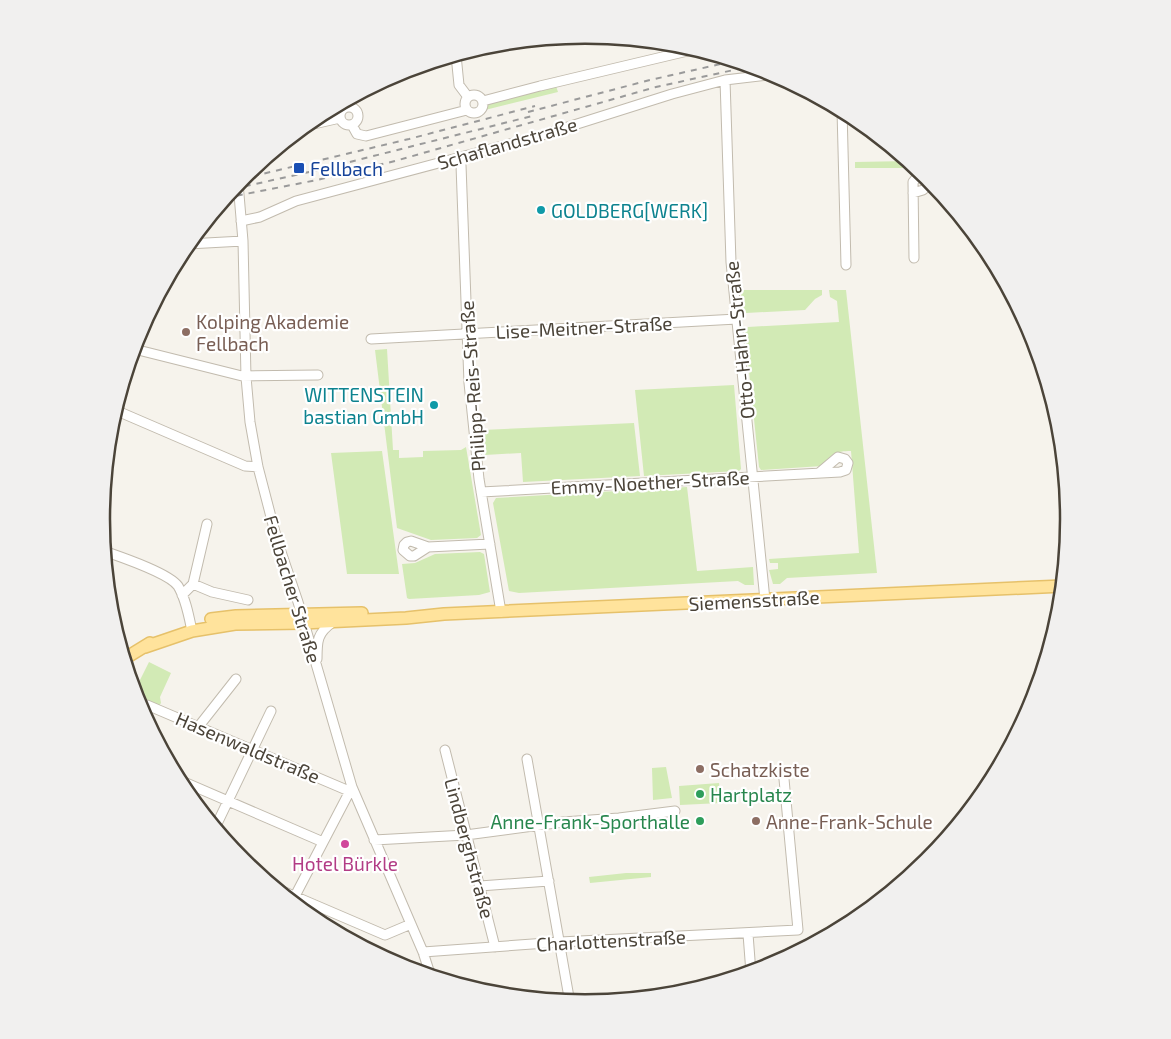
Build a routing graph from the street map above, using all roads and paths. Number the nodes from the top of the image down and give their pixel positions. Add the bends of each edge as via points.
1 (679, 53) edge
2 (457, 62) edge
3 (758, 76) edge
4 (725, 80) junction
5 (468, 97) junction
6 (483, 101) junction
7 (350, 106) edge
8 (467, 110) junction
9 (341, 111) edge
10 (340, 118) junction
11 (842, 119) edge
12 (325, 121) edge
13 (352, 125) junction
14 (460, 158) junction
15 (916, 178) edge
16 (926, 187) edge
17 (913, 193) junction
18 (239, 194) edge
19 (241, 221) junction
20 (243, 241) junction
21 (198, 243) edge
22 (914, 258) dead end
23 (846, 265) dead end
24 (737, 319) junction
25 (466, 333) junction
26 (371, 339) dead end
27 (141, 350) edge
28 (318, 376) dead end
29 (246, 377) junction
30 (122, 413) edge
31 (258, 467) junction
32 (819, 473) dead end
33 (753, 476) junction
34 (481, 492) junction
35 (207, 524) dead end
36 (490, 544) junction
37 (428, 547) dead end
38 (111, 554) edge
39 (193, 584) junction
40 (1056, 586) edge
41 (182, 595) junction
42 (248, 600) dead end
43 (765, 600) junction
44 (501, 612) junction
45 (444, 614) junction
46 (302, 619) junction
47 (333, 622) junction
48 (191, 628) junction
49 (130, 655) edge
50 (316, 664) junction
51 (236, 678) dead end
52 (150, 710) edge
53 (271, 711) dead end
54 (198, 726) junction
55 (254, 750) junction
56 (444, 750) dead end
57 (527, 758) dead end
58 (784, 779) dead end
59 (191, 785) edge
60 (350, 789) junction
61 (229, 801) junction
62 (675, 811) dead end
63 (218, 821) edge
64 (538, 825) junction
65 (466, 835) junction
66 (374, 840) junction
67 (323, 842) junction
68 (549, 881) junction
69 (480, 886) junction
70 (295, 896) joint
71 (313, 904) junction
72 (311, 908) edge
73 (411, 924) junction
74 (748, 934) junction
75 (560, 942) junction
76 (495, 947) junction
77 (423, 952) junction
78 (750, 965) edge
79 (428, 968) edge
80 (569, 994) edge

1 - 6 street
2 - 5 street via 460,86
3 - 4 street, Schaflandstraße
4 - 14 street, Schaflandstraße
4 - 24 street, Otto-Hahn-Straße via 731,262
5 - 6 street via 477,95
5 - 8 street via 465,102
6 - 8 street via 480,111
7 - 13 street via 358,114 358,120
8 - 13 street via 366,136 357,134
9 - 10 street
10 - 12 street
10 - 13 street via 345,125
11 - 23 street
14 - 19 street, Schaflandstraße via 296,201 260,217
14 - 25 street, Philipp-Reis-Straße
15 - 17 street
16 - 17 street
17 - 22 street
18 - 19 street, Fellbacher Straße
19 - 20 street, Fellbacher Straße
20 - 21 street
20 - 29 street, Fellbacher Straße
24 - 25 street, Lise-Meitner-Straße
24 - 33 street, Otto-Hahn-Straße
25 - 26 street, Lise-Meitner-Straße
25 - 34 street, Philipp-Reis-Straße
27 - 29 street
28 - 29 street
29 - 31 street, Fellbacher Straße
30 - 31 street via 245,466
31 - 46 street, Fellbacher Straße
32 - 33 street, Emmy-Noether-Straße
33 - 34 street, Emmy-Noether-Straße
33 - 43 street, Otto-Hahn-Straße
34 - 36 street, Philipp-Reis-Straße
35 - 39 street
36 - 37 street
36 - 44 street, Philipp-Reis-Straße
38 - 41 street via 158,573 176,584
39 - 41 street
39 - 42 street
40 - 43 main road, Siemensstraße
41 - 48 street
43 - 44 main road, Siemensstraße
44 - 45 main road, Siemensstraße
45 - 46 main road, Siemensstraße
45 - 47 main road, Siemensstraße
46 - 47 main road, Siemensstraße
46 - 48 main road
46 - 50 street, Fellbacher Straße
47 - 50 street via 322,630 318,638
48 - 49 main road
50 - 60 street, Fellbacher Straße
51 - 54 street
52 - 54 street, Hasenwaldstraße
53 - 55 street
54 - 55 street, Hasenwaldstraße
55 - 60 street, Hasenwaldstraße
55 - 61 street
56 - 65 street, Lindberghstraße
57 - 64 street
58 - 74 street, Charlottenstraße via 798,930
59 - 61 street
60 - 66 street, Fellbacher Straße
60 - 67 street
61 - 63 street
61 - 67 street
62 - 64 street
64 - 65 street
64 - 68 street
65 - 66 street
65 - 69 street, Lindberghstraße
66 - 73 street, Fellbacher Straße
67 - 70 street
68 - 69 street
68 - 75 street
69 - 76 street, Lindberghstraße
70 - 71 street
71 - 72 street
71 - 73 street via 385,935
73 - 77 street, Fellbacher Straße
74 - 75 street, Charlottenstraße
74 - 78 street
75 - 76 street, Charlottenstraße
75 - 80 street
76 - 77 street, Charlottenstraße
77 - 79 street, Fellbacher Straße

